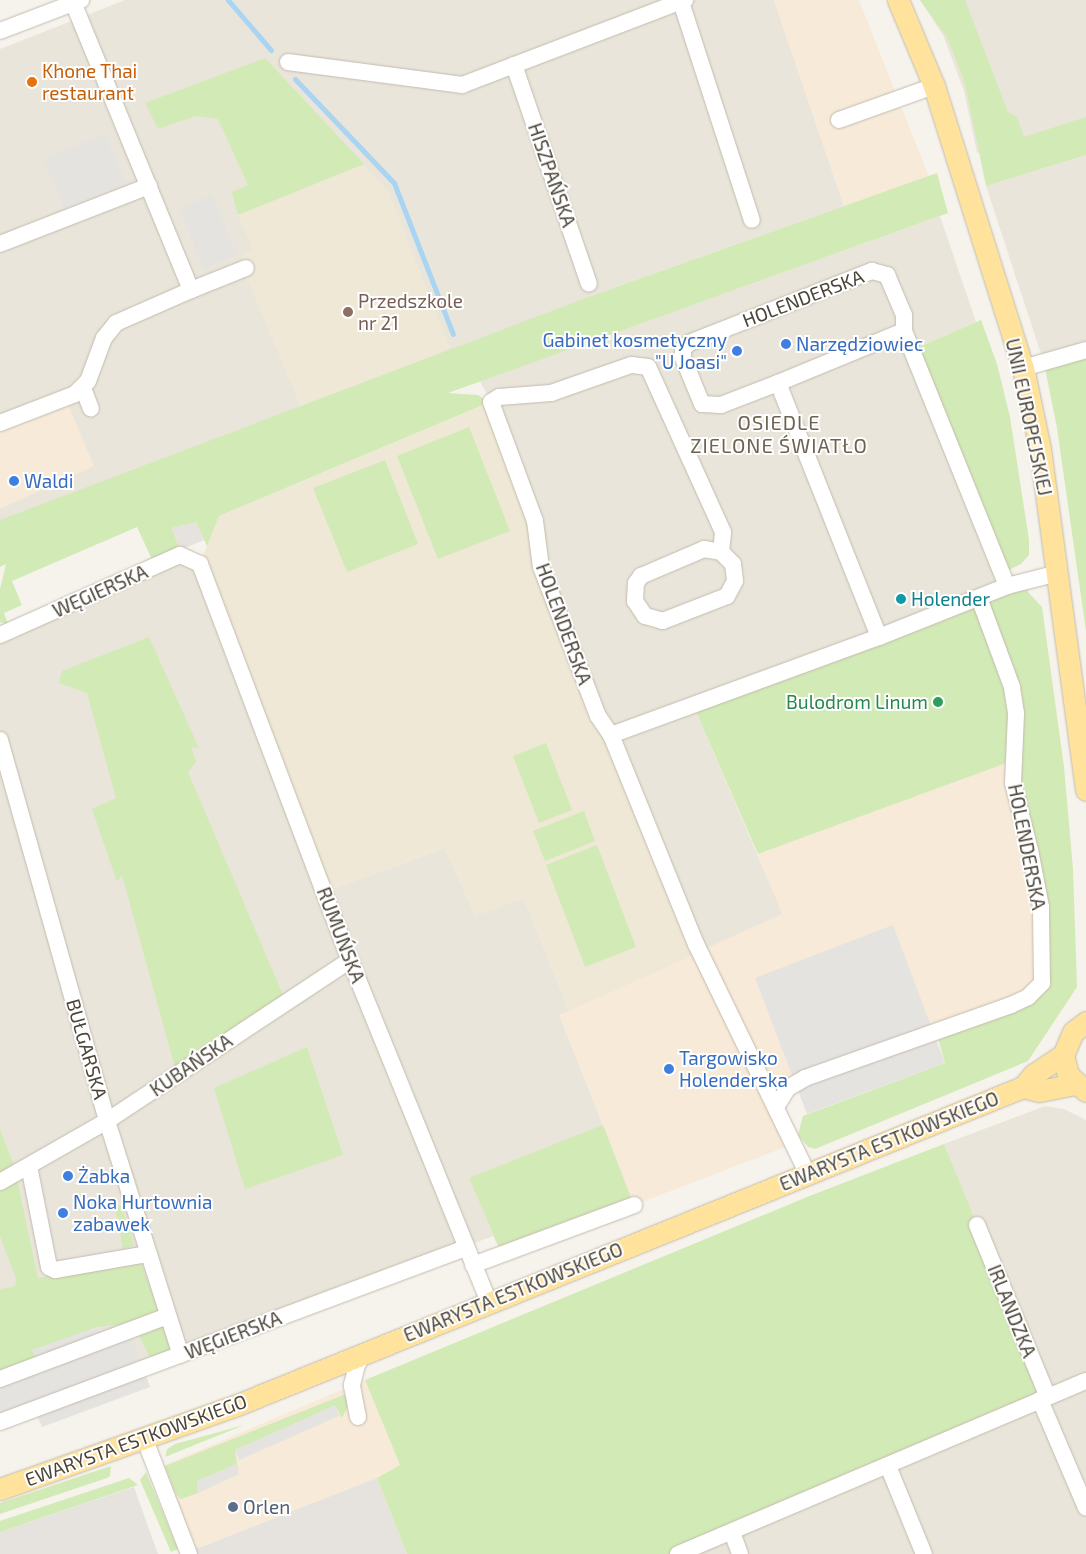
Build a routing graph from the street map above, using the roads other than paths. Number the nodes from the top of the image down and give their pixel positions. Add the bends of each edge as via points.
1 (898, 0) edge
2 (75, 1) edge
3 (683, 1) edge
4 (0, 31) edge
5 (288, 62) dead end
6 (514, 65) junction
7 (934, 86) junction
8 (839, 120) dead end
9 (149, 186) junction
10 (752, 220) dead end
11 (0, 244) edge
12 (246, 268) dead end
13 (590, 284) dead end
14 (191, 290) junction
15 (904, 331) junction
16 (1086, 350) edge
17 (1023, 368) junction
18 (778, 383) junction
19 (83, 388) junction
20 (91, 409) dead end
21 (0, 423) edge
22 (721, 552) junction
23 (200, 564) joint
24 (1058, 573) junction
25 (1007, 586) junction
26 (979, 598) junction
27 (0, 635) edge
28 (879, 638) junction
29 (611, 735) junction
30 (0, 740) edge
31 (1086, 790) edge
32 (350, 960) junction
33 (1086, 1003) edge
34 (1084, 1023) edge
35 (1063, 1055) junction
36 (1023, 1087) junction
37 (1080, 1088) edge
38 (776, 1107) junction
39 (107, 1121) junction
40 (29, 1166) junction
41 (807, 1173) junction
42 (0, 1182) edge
43 (634, 1205) dead end
44 (977, 1225) dead end
45 (466, 1248) junction
46 (147, 1254) junction
47 (473, 1265) junction
48 (489, 1303) junction
49 (168, 1316) junction
50 (363, 1354) junction
51 (181, 1355) junction
52 (0, 1380) edge
53 (1086, 1381) edge
54 (1044, 1398) junction
55 (358, 1417) dead end
56 (0, 1422) edge
57 (145, 1440) junction
58 (888, 1466) junction
59 (0, 1489) edge
60 (1086, 1508) edge
61 (732, 1532) junction
62 (186, 1553) edge
63 (678, 1554) edge
64 (740, 1554) edge
65 (924, 1554) edge

1 - 7 main road, UNII EUROPEJSKIEJ
2 - 4 street
2 - 9 street
3 - 6 street
3 - 10 street
5 - 6 street via 462,85
6 - 13 street, HISZPAŃSKA
7 - 8 street
7 - 17 main road, UNII EUROPEJSKIEJ
9 - 11 street
9 - 14 street
12 - 14 street
14 - 19 street via 116,322 109,329
15 - 18 street, HOLENDERSKA
15 - 18 street, HOLENDERSKA via 904,315 890,280 878,270 688,343 683,349 683,358 702,404 721,405
15 - 25 street, HOLENDERSKA
16 - 17 street
17 - 24 main road, UNII EUROPEJSKIEJ via 1040,449
18 - 28 street
19 - 20 street
19 - 21 street
22 - 22 street via 704,549 648,570 636,583 634,592 639,610 645,616 663,621 727,596 735,573 733,564
22 - 29 street, HOLENDERSKA via 723,532 648,367 631,365 551,393 499,397 491,402 535,521 540,567 598,716
23 - 27 street, WĘGIERSKA via 180,555
23 - 32 street, RUMUŃSKA
24 - 25 street
24 - 31 main road, UNII EUROPEJSKIEJ
25 - 26 street
26 - 28 street
26 - 38 street, HOLENDERSKA via 1012,687 1016,714 1013,783 1041,907 1042,983 1028,997 1011,1005 805,1078 788,1088
28 - 29 street
29 - 38 street, HOLENDERSKA via 696,944
30 - 39 street, BUŁGARSKA
32 - 39 street, KUBAŃSKA
32 - 45 street, RUMUŃSKA
33 - 34 main road
34 - 35 main road via 1073,1032
35 - 36 main road, EWARYSTA ESTKOWSKIEGO via 1033,1075
35 - 37 main road via 1064,1066
36 - 37 main road, EWARYSTA ESTKOWSKIEGO via 1039,1091
36 - 41 main road, EWARYSTA ESTKOWSKIEGO
38 - 41 street, HOLENDERSKA
39 - 40 street, KUBAŃSKA
39 - 46 street, BUŁGARSKA
40 - 42 street, KUBAŃSKA
40 - 46 street via 49,1267 55,1270
41 - 48 main road, EWARYSTA ESTKOWSKIEGO
43 - 47 street
44 - 54 street, IRLANDZKA
45 - 47 street, RUMUŃSKA
45 - 51 street, WĘGIERSKA
46 - 49 street, BUŁGARSKA
47 - 48 street, RUMUŃSKA
48 - 50 main road, EWARYSTA ESTKOWSKIEGO
49 - 51 street, BUŁGARSKA
49 - 52 street
50 - 55 street via 352,1385
50 - 57 main road, EWARYSTA ESTKOWSKIEGO
51 - 56 street, WĘGIERSKA
53 - 54 street
54 - 58 street
54 - 60 street, IRLANDZKA
57 - 59 main road, EWARYSTA ESTKOWSKIEGO
57 - 62 street
58 - 61 street
58 - 65 street
61 - 63 street
61 - 64 street

